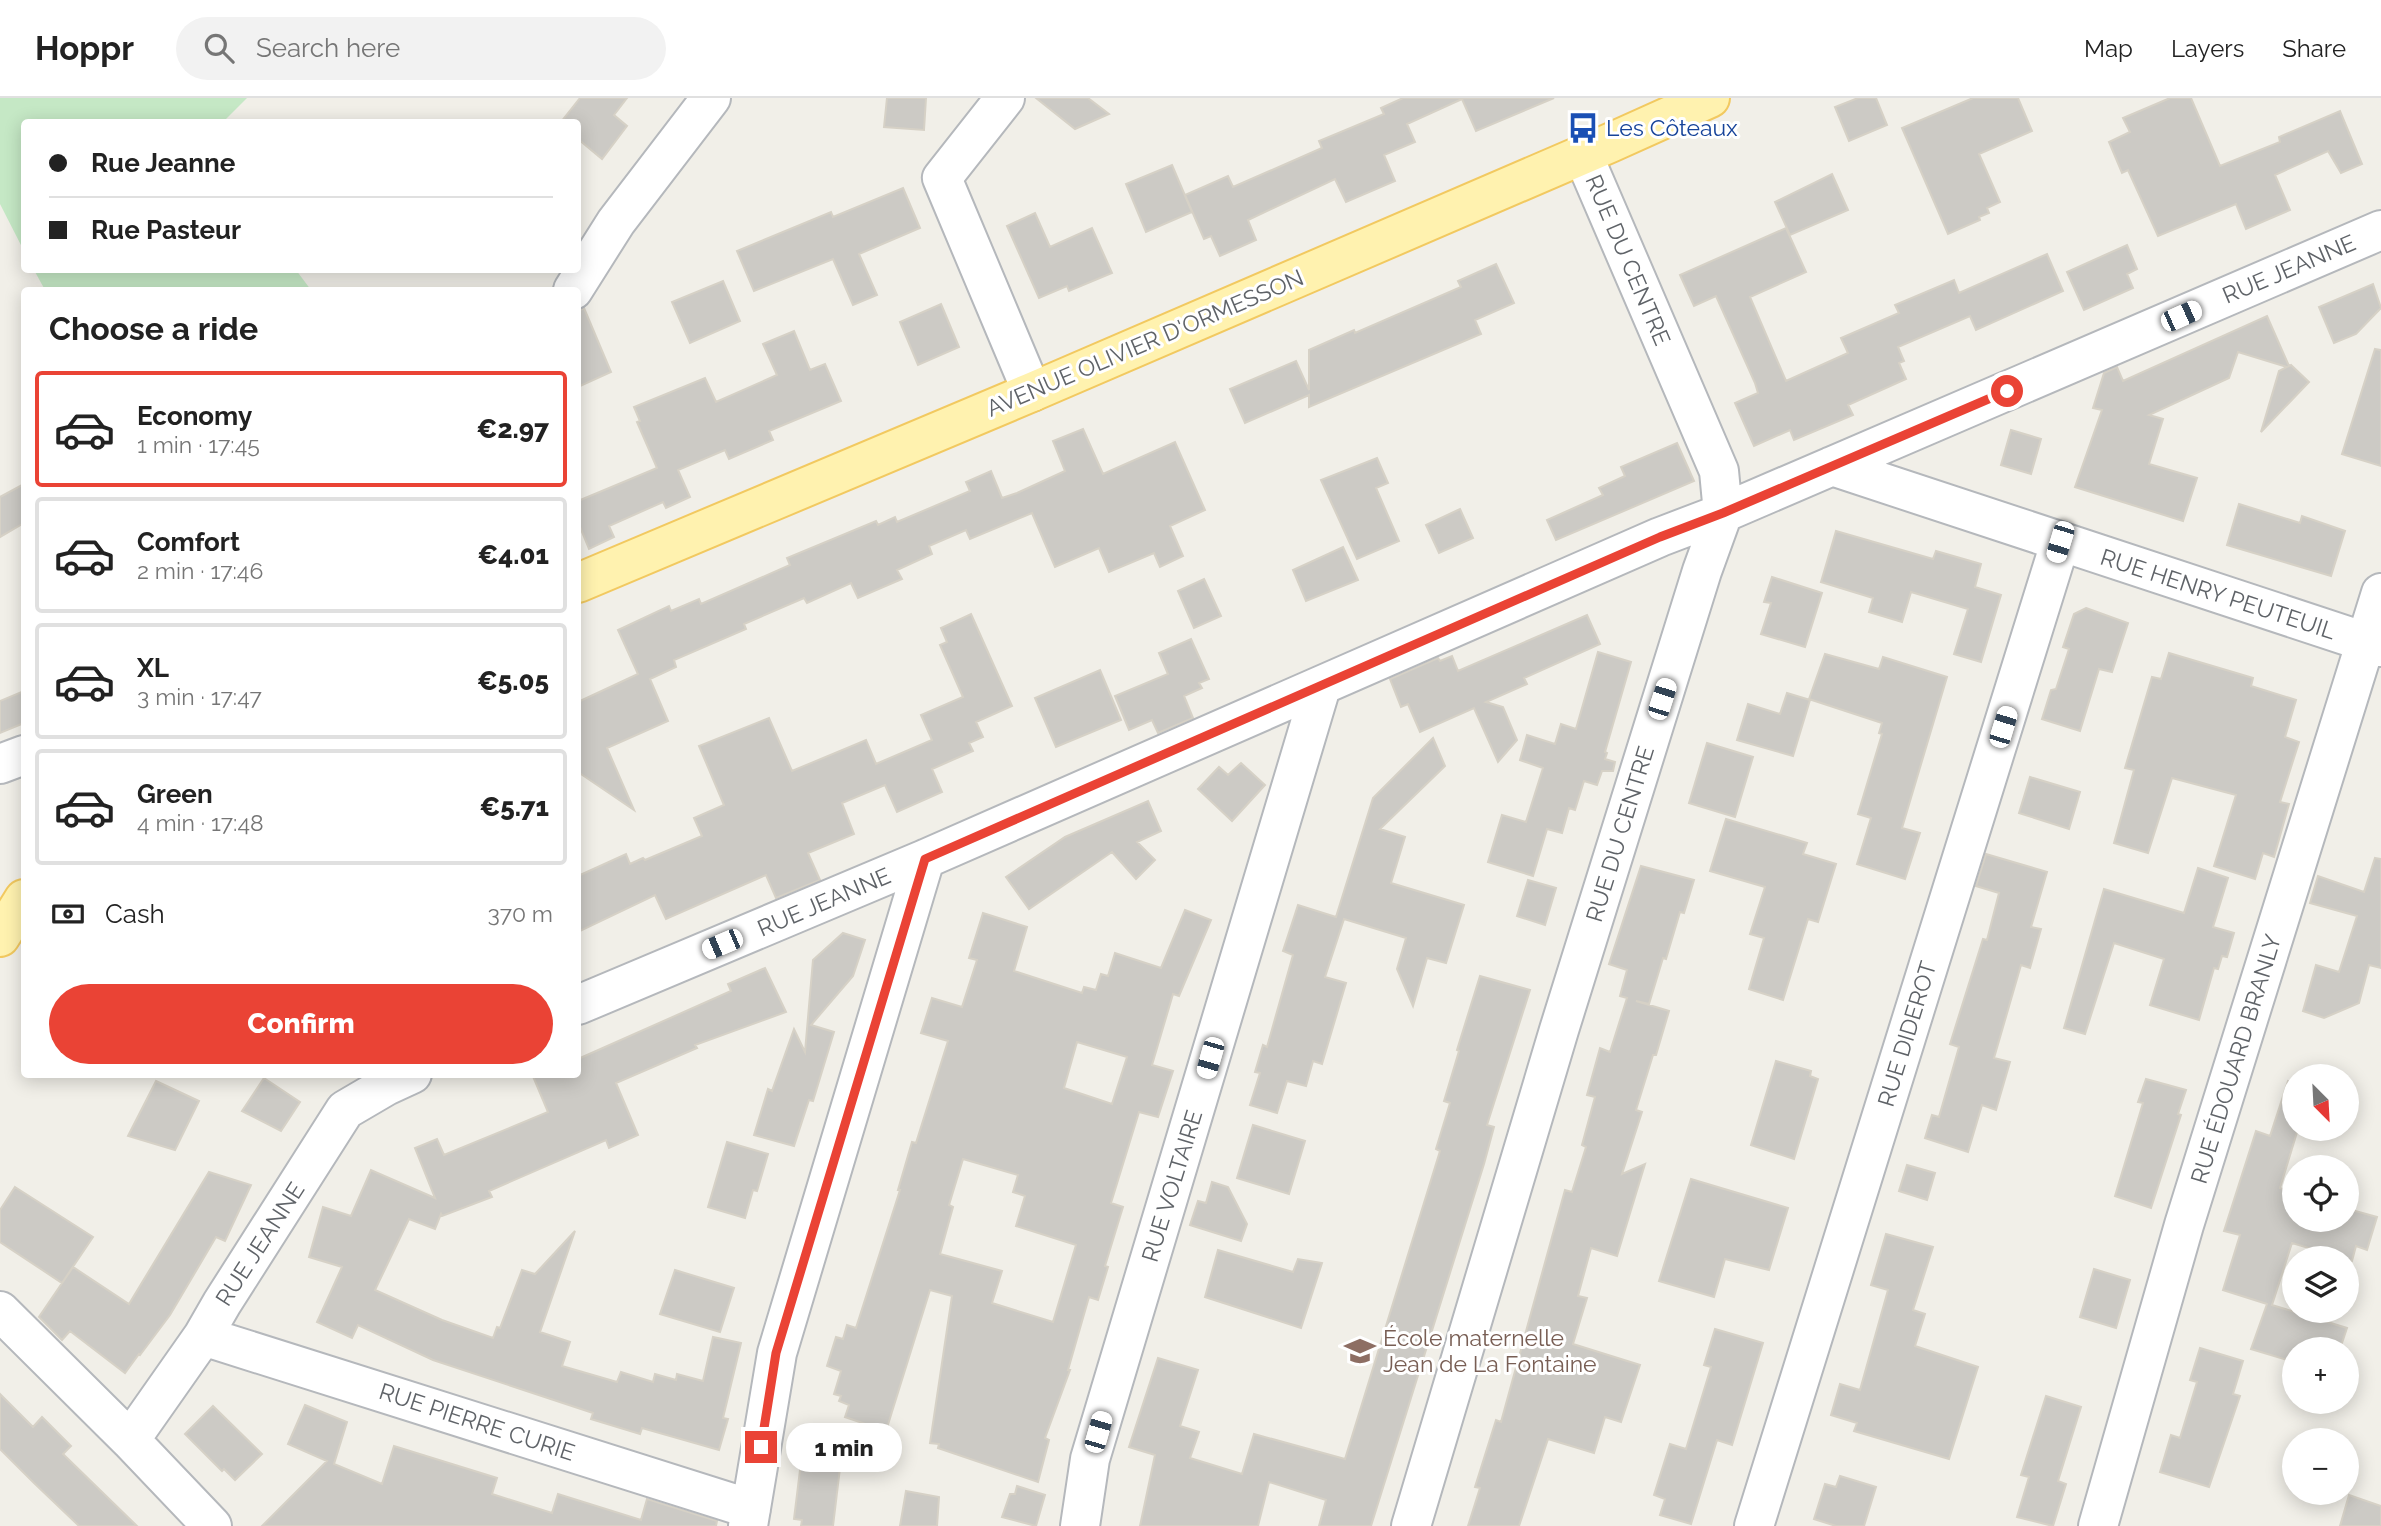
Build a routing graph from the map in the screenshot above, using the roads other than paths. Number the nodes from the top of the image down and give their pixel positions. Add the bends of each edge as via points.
1 (711, 98) edge
2 (1005, 98) edge
3 (1697, 101) edge
4 (1583, 155) junction
5 (2381, 230) edge
6 (575, 287) edge
7 (1032, 392) junction
8 (1832, 466) junction
9 (1723, 513) junction
10 (2060, 542) junction
11 (581, 582) edge
12 (2381, 593) edge
13 (2373, 644) edge
14 (1321, 687) junction
15 (21, 756) edge
16 (0, 764) edge
17 (925, 859) junction
18 (21, 905) edge
19 (0, 937) edge
20 (581, 1004) edge
21 (403, 1078) edge
22 (0, 1311) edge
23 (203, 1336) junction
24 (130, 1440) junction
25 (749, 1517) edge
26 (212, 1526) edge
27 (1080, 1526) edge
28 (1410, 1526) edge
29 (1755, 1526) edge
30 (2098, 1526) edge

1 - 6 street via 616,222
2 - 7 street via 942,178
3 - 4 main road, AVENUE OLIVIER D'ORMESSON
4 - 7 main road, AVENUE OLIVIER D'ORMESSON
4 - 9 street, RUE DU CENTRE via 1719,471
5 - 8 street, RUE JEANNE
7 - 11 main road, AVENUE OLIVIER D'ORMESSON
8 - 9 street, RUE JEANNE
8 - 10 street, RUE HENRY PEUTEUIL
9 - 14 street, RUE JEANNE
9 - 28 street, RUE DU CENTRE via 1559,1030
10 - 13 street, RUE HENRY PEUTEUIL
10 - 29 street, RUE DIDEROT
12 - 13 street, RUE ÉDOUARD BRANLY
13 - 30 street, RUE ÉDOUARD BRANLY via 2184,1225
14 - 17 street, RUE JEANNE
14 - 27 street, RUE VOLTAIRE via 1090,1459
15 - 16 street
17 - 20 street, RUE JEANNE
17 - 25 street via 776,1353
18 - 19 main road
21 - 23 street, RUE JEANNE via 345,1110
22 - 24 street
23 - 24 street, RUE JEANNE
23 - 25 street, RUE PIERRE CURIE
24 - 26 street

